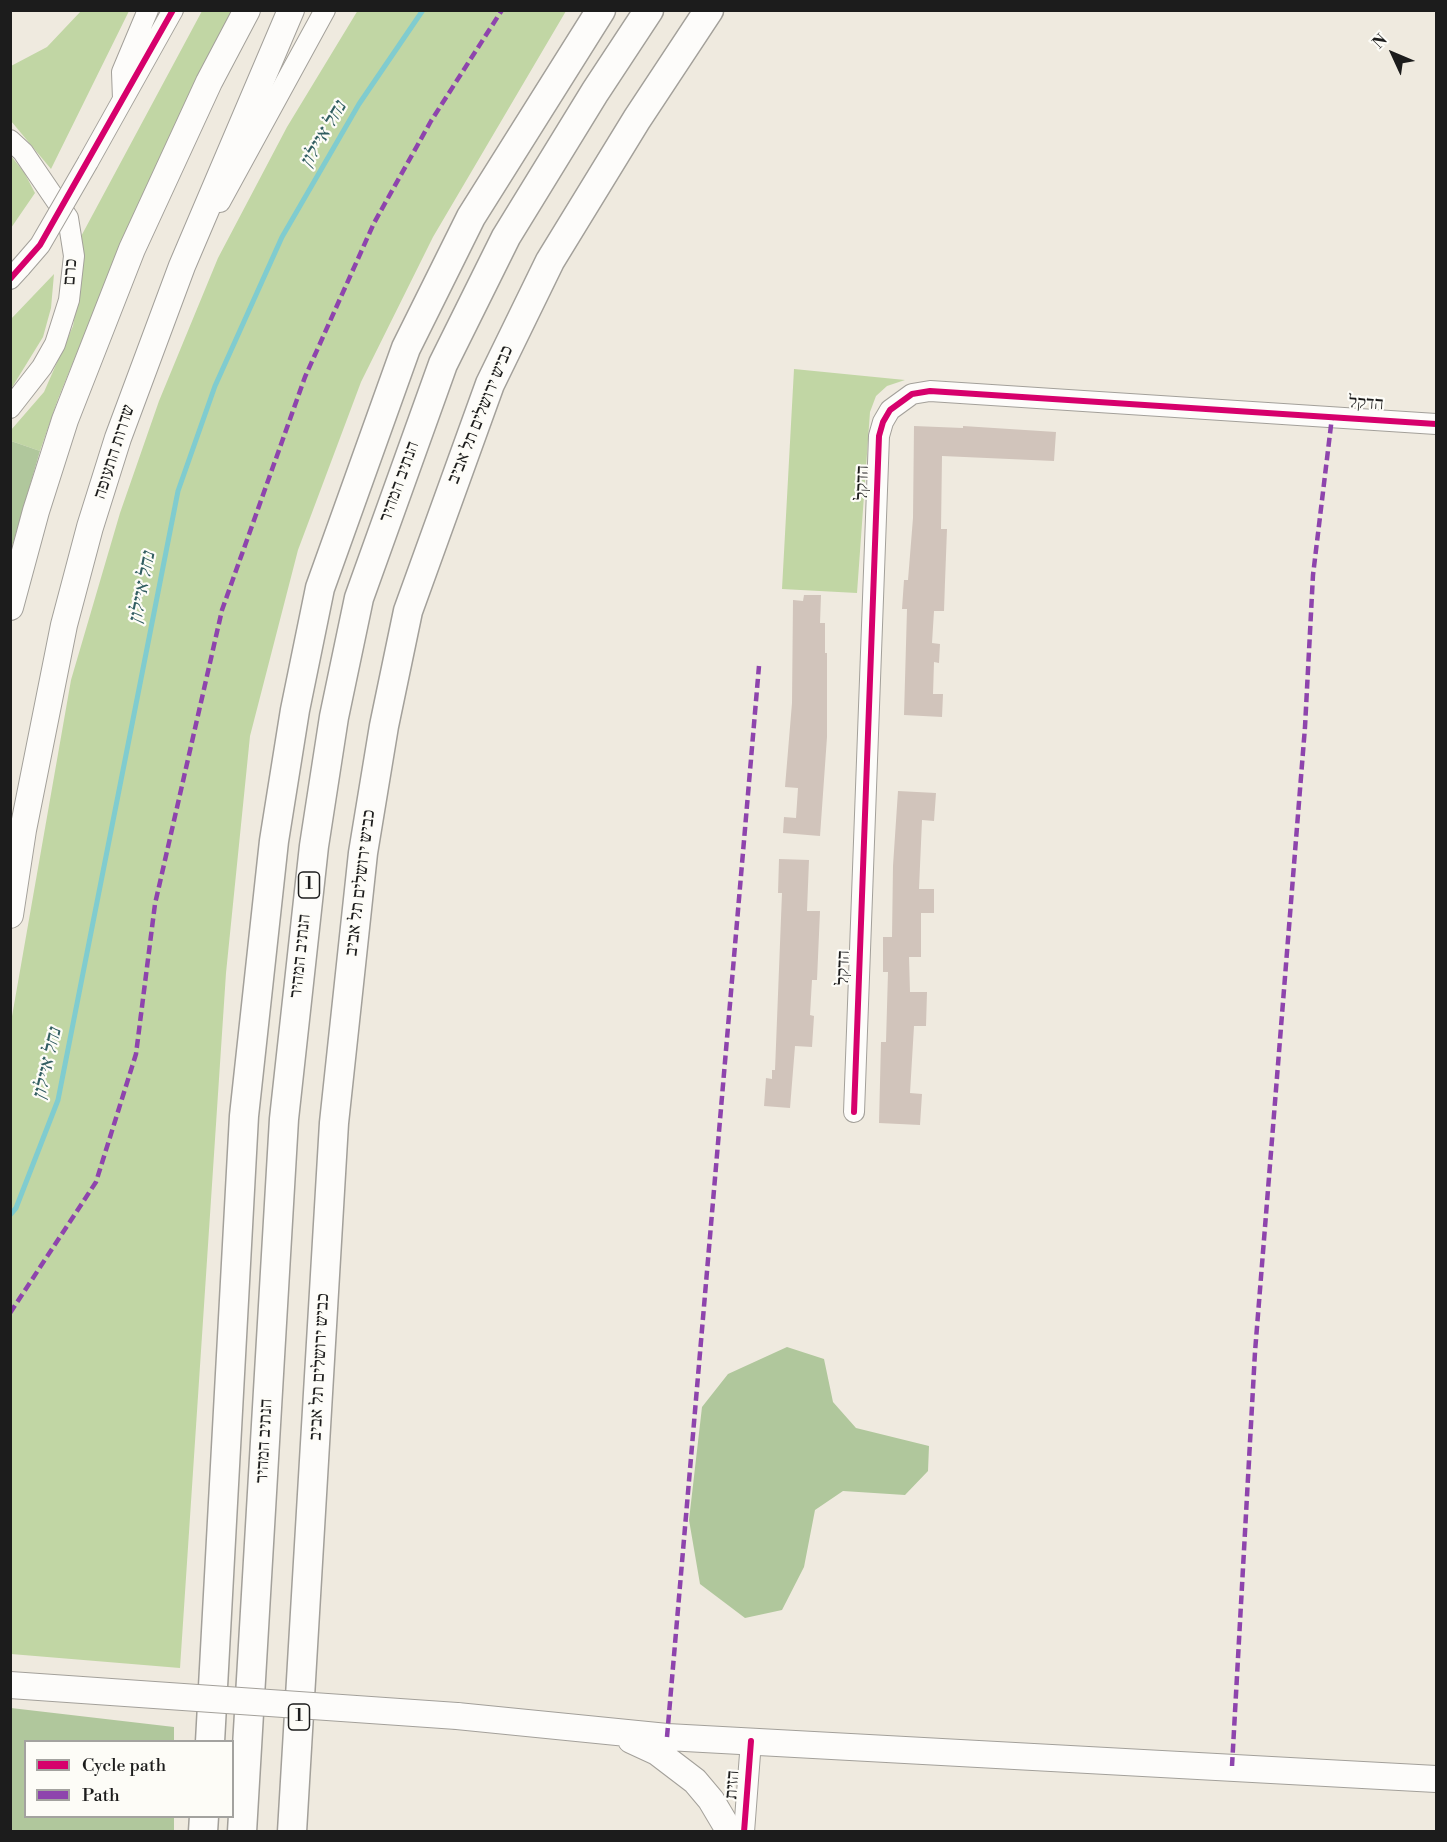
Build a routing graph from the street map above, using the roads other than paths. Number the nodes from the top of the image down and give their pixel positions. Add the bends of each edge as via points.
1 (148, 10) edge
2 (173, 10) edge
3 (185, 10) edge
4 (247, 10) edge
5 (291, 10) edge
6 (324, 10) edge
7 (601, 10) edge
8 (649, 10) edge
9 (709, 10) edge
10 (148, 58) junction
11 (123, 99) junction
12 (10, 140) edge
13 (182, 266) junction
14 (16, 270) edge
15 (10, 408) edge
16 (1437, 424) edge
17 (10, 607) edge
18 (10, 915) edge
19 (854, 1112) dead end
20 (10, 1685) edge
21 (608, 1731) junction
22 (210, 1740) edge
23 (751, 1741) junction
24 (1437, 1779) edge
25 (242, 1832) edge
26 (292, 1832) edge
27 (730, 1832) edge
28 (744, 1832) edge

1 - 11 street via 122,72
2 - 10 street
3 - 10 street via 171,34
4 - 17 main road via 209,82 132,249 65,420
5 - 13 main road, שדרות התעופה
6 - 13 street via 236,175
7 - 22 highway via 471,217 406,348 320,588 274,841 244,1116
8 - 25 highway, הנתיב המהיר / 1 via 506,237 443,364 359,598 334,717 314,846 285,1108
9 - 26 highway, כביש ירושלים תל אביב / 1 via 550,261 489,384 408,611 363,853 334,1123
10 - 11 street
11 - 14 street, bridge via 40,245
12 - 15 street, כרם via 23,152 68,218 74,256 69,300 55,344
13 - 18 main road, שדרות התעופה via 118,438 69,603 22,830
16 - 19 street, הדקל via 930,391 912,394 890,410 879,436
20 - 21 main road, bridge via 457,1716
21 - 23 main road
21 - 27 main road via 675,1764 711,1800
23 - 24 main road
23 - 28 street, הזית

